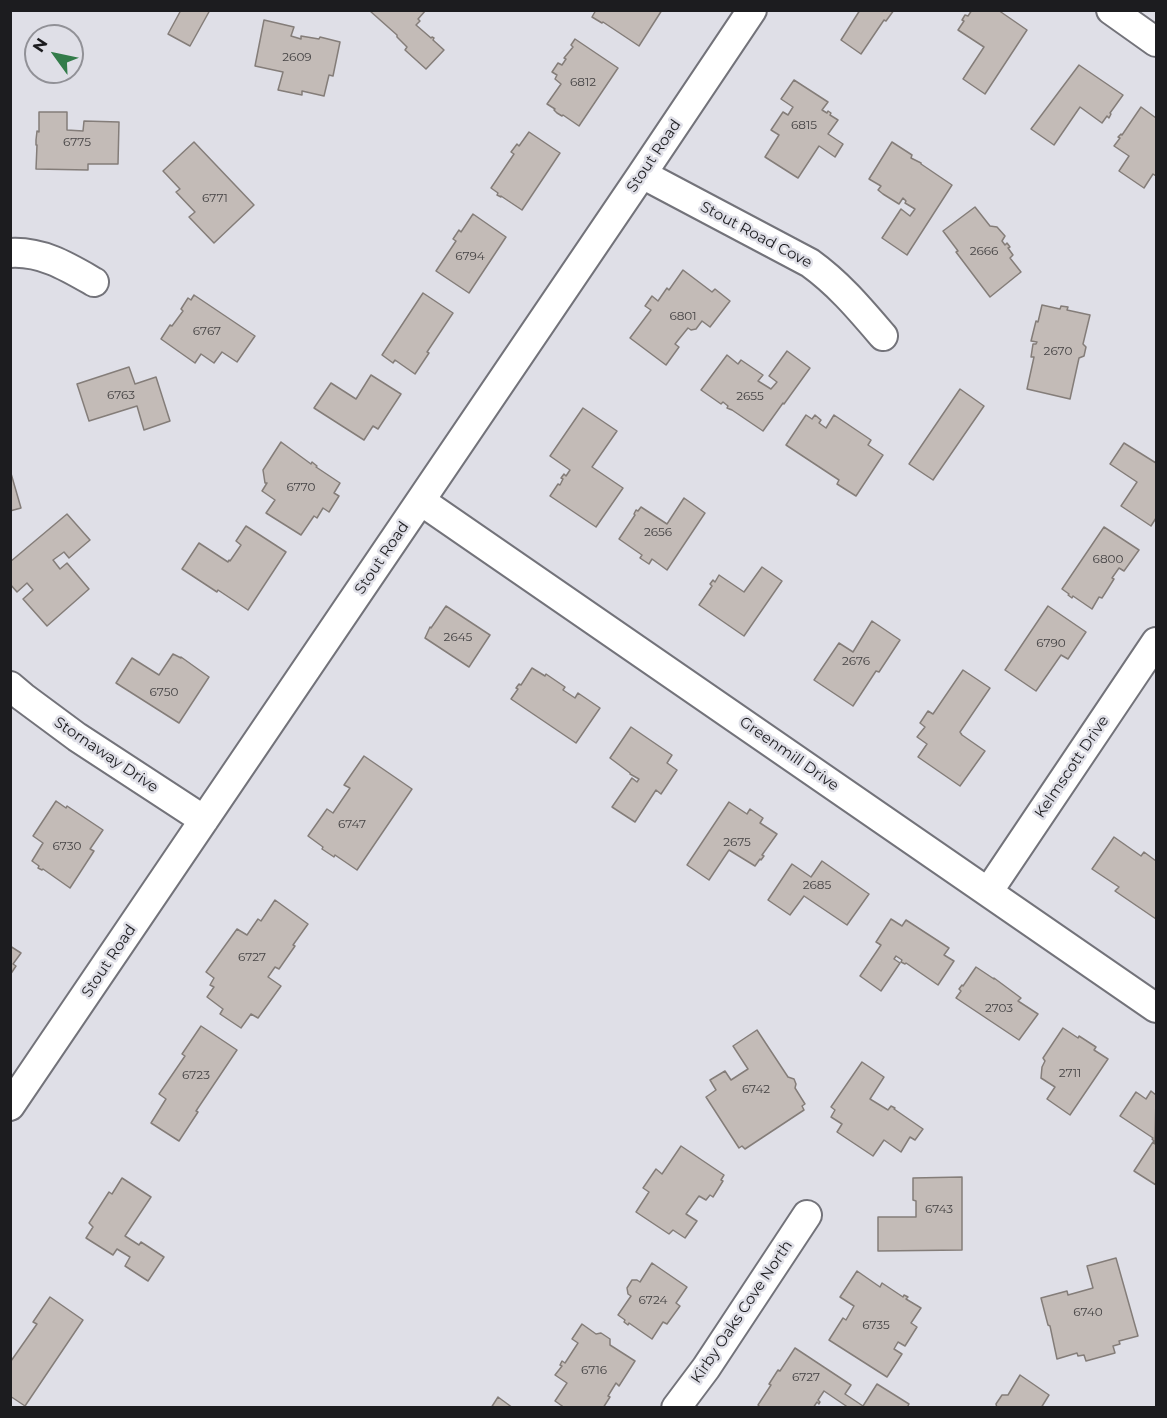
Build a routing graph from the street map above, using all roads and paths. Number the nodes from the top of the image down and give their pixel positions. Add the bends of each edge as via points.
1 (752, 10) edge
2 (1111, 10) edge
3 (1156, 42) edge
4 (642, 174) junction
5 (10, 253) edge
6 (94, 282) dead end
7 (883, 336) dead end
8 (421, 501) junction
9 (1156, 642) edge
10 (10, 686) edge
11 (204, 820) junction
12 (988, 892) junction
13 (1156, 1008) edge
14 (10, 1106) edge
15 (807, 1215) dead end
16 (676, 1407) edge

1 - 4 street, Stout Road
2 - 3 street
4 - 7 street, Stout Road Cove via 810,263 845,292
4 - 8 street, Stout Road
5 - 6 street via 47,258
8 - 11 street, Stout Road
8 - 12 street, Greenmill Drive
9 - 12 street, Kelmscott Drive
10 - 11 street, Stornaway Drive via 77,736
11 - 14 street, Stout Road
12 - 13 street, Greenmill Drive
15 - 16 street, Kirby Oaks Cove North

